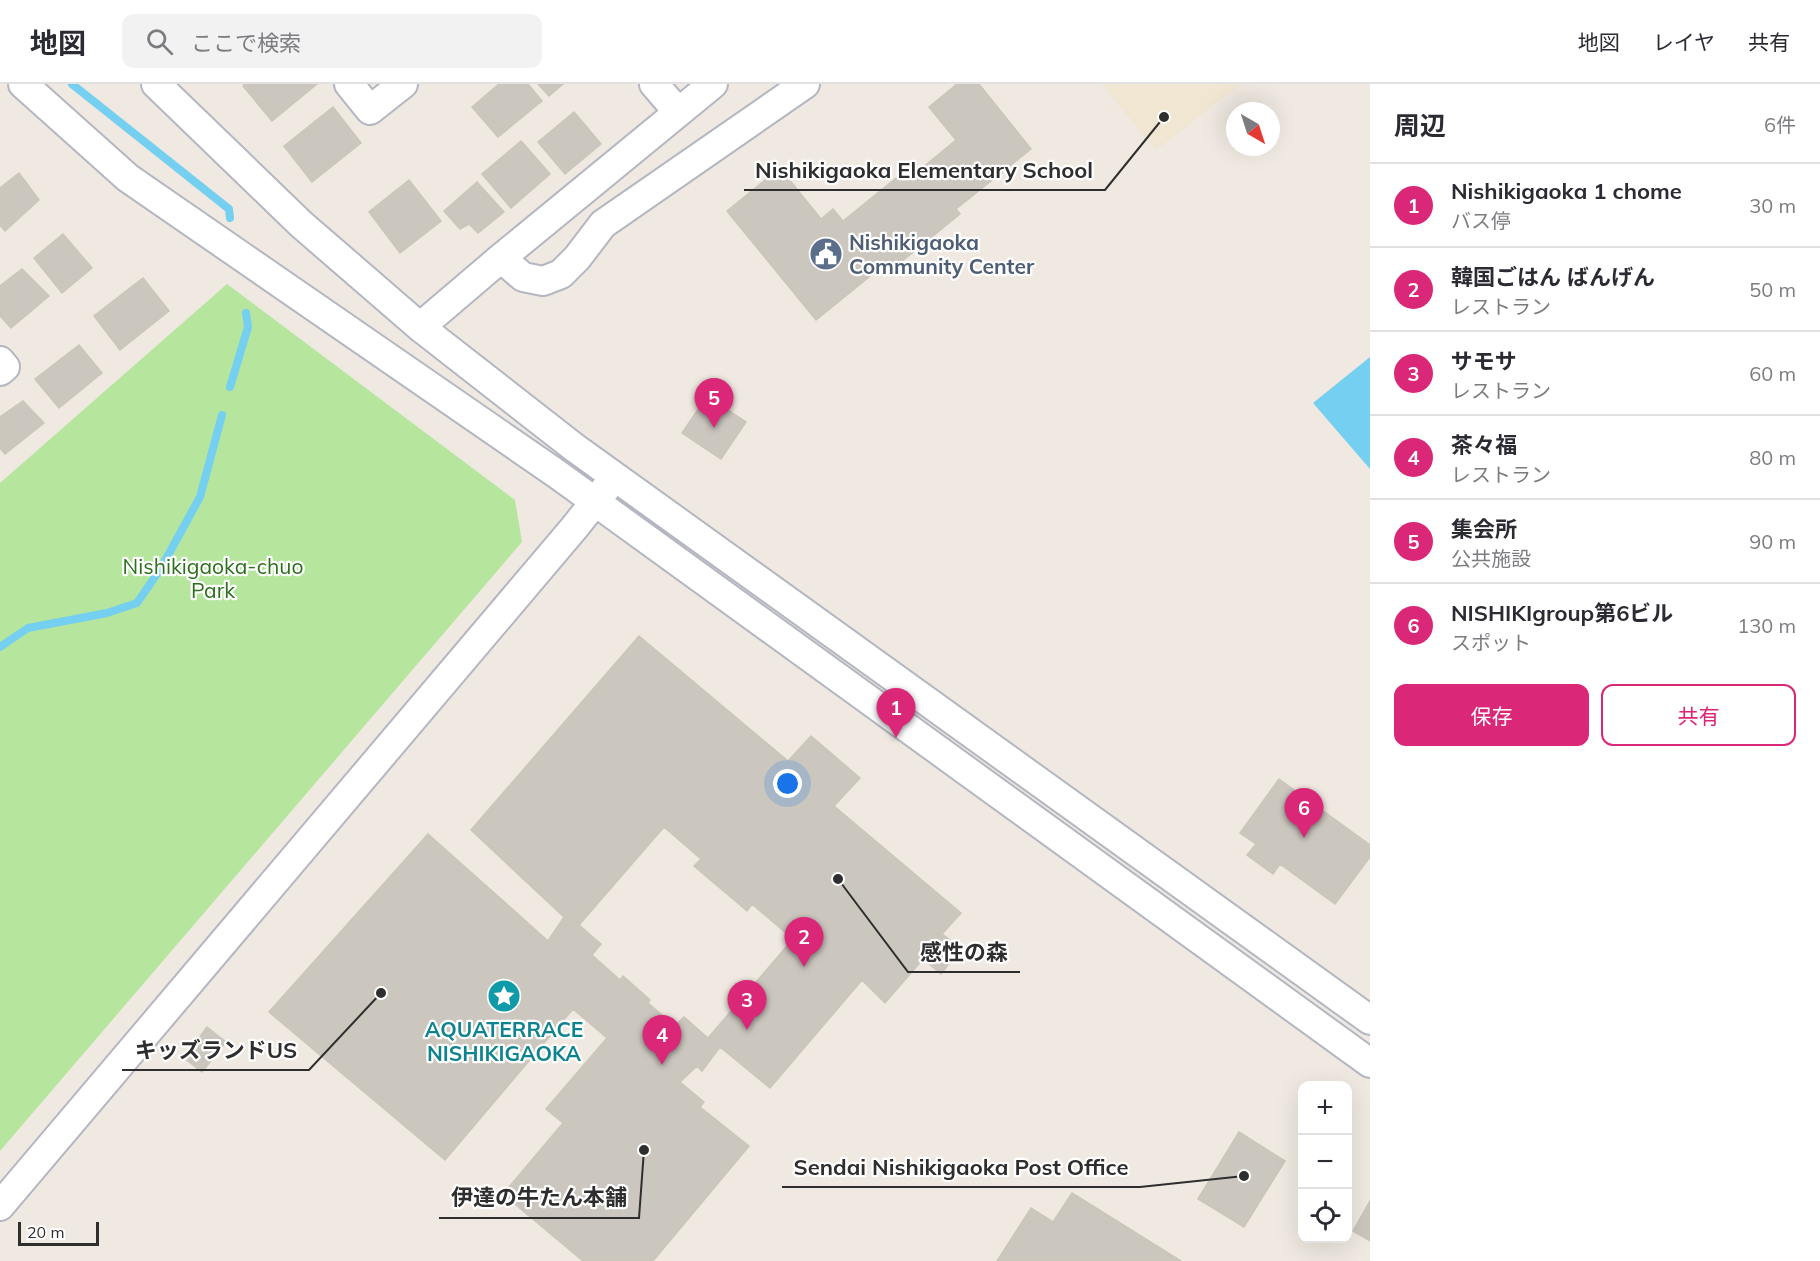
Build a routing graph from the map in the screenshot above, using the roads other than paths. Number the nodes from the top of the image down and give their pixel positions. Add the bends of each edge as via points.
1 (23, 84) edge
2 (156, 84) edge
3 (349, 84) edge
4 (403, 84) edge
5 (654, 84) edge
6 (713, 84) edge
7 (805, 84) edge
8 (678, 112) junction
9 (501, 258) junction
10 (420, 327) junction
11 (0, 361) edge
12 (0, 371) edge
13 (614, 477) junction
14 (596, 502) junction
15 (1370, 1020) edge
16 (1370, 1063) edge
17 (0, 1206) edge

1 - 14 street via 128,177
2 - 10 street via 302,224
3 - 4 street via 370,110
5 - 8 street
6 - 8 street
7 - 9 street via 603,224 561,274 543,281 523,277
8 - 9 street
9 - 10 street
10 - 13 street
11 - 12 street via 5,367
13 - 14 street
13 - 15 street
14 - 16 street
14 - 17 street

